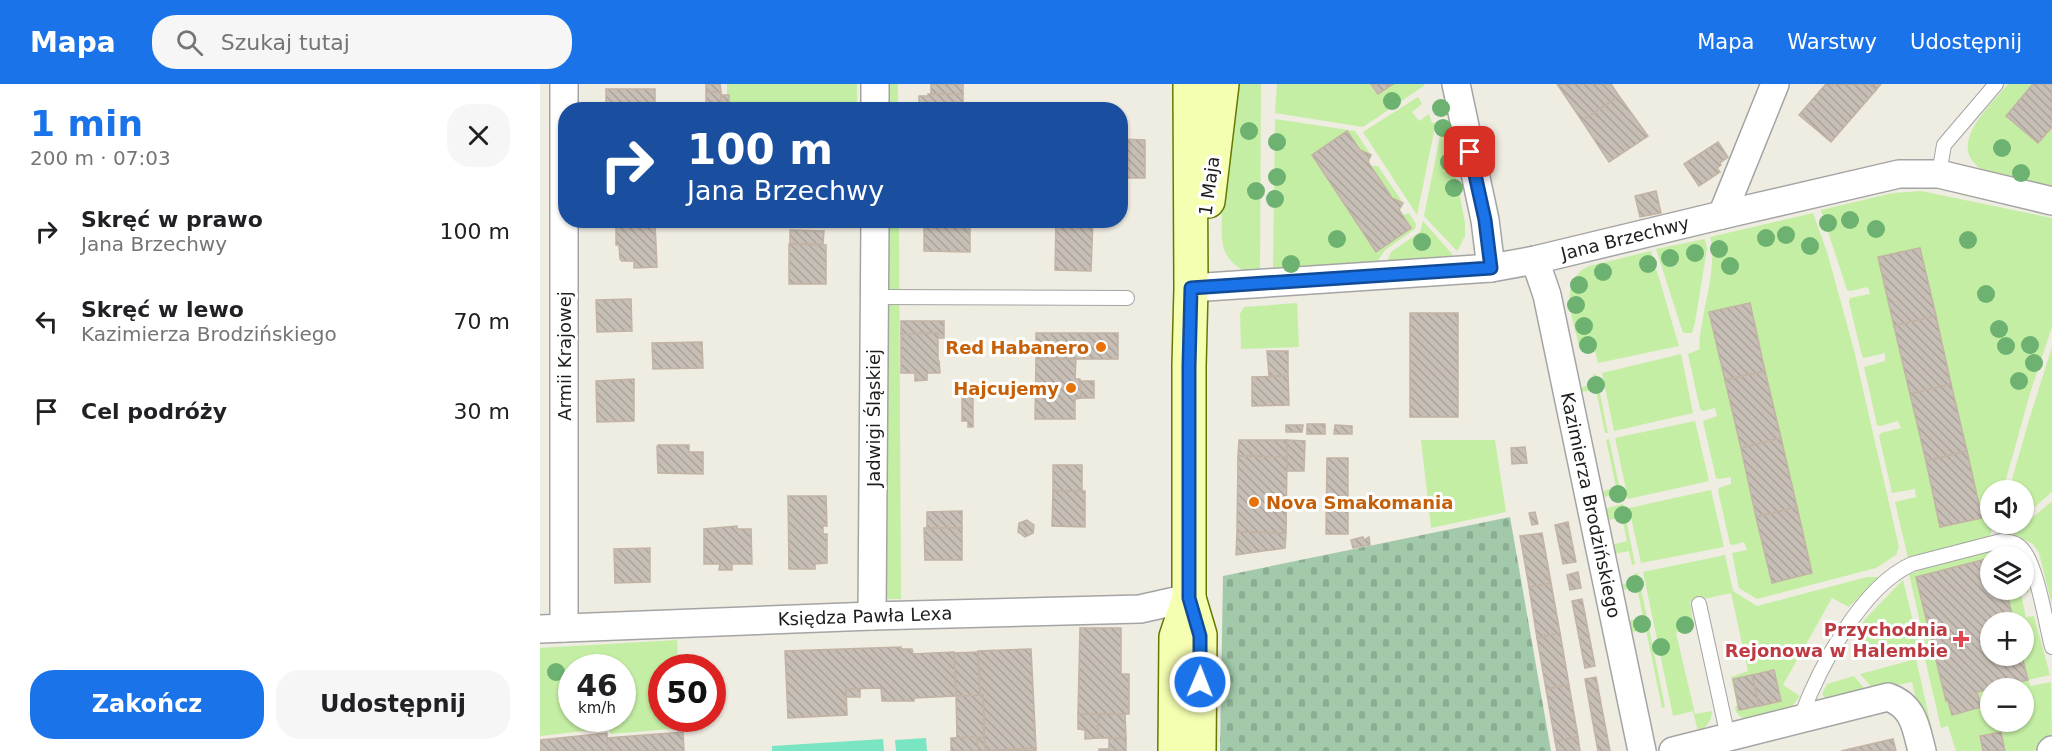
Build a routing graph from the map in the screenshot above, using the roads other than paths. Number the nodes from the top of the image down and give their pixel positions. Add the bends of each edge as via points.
1 (564, 84) edge
2 (875, 84) edge
3 (1190, 84) edge
4 (1222, 84) edge
5 (1456, 84) edge
6 (1775, 84) edge
7 (1996, 84) edge
8 (564, 102) edge
9 (875, 102) edge
10 (1939, 174) junction
11 (2052, 201) edge
12 (1722, 215) junction
13 (561, 228) edge
14 (874, 228) edge
15 (1535, 260) junction
16 (1491, 268) junction
17 (1191, 288) junction
18 (874, 297) junction
19 (1127, 298) dead end
20 (1189, 598) junction
21 (1699, 604) dead end
22 (872, 616) junction
23 (552, 628) edge
24 (2052, 647) edge
25 (1800, 719) junction
26 (1728, 737) junction
27 (1175, 751) edge
28 (1199, 751) edge
29 (1642, 751) edge
30 (1673, 751) edge
31 (1922, 751) edge

1 - 8 street, Armii Krajowej
2 - 9 street
3 - 17 main road, 1 Maja
4 - 17 main road, 1 Maja via 1210,189
5 - 16 street via 1485,220
6 - 12 street
7 - 10 lane via 1944,145
10 - 11 street, Jana Brzechwy
10 - 12 street, Jana Brzechwy via 1899,174
12 - 15 street, Jana Brzechwy
13 - 23 street, Armii Krajowej
14 - 18 street, Jadwigi Śląskiej
15 - 16 street, Jana Brzechwy
15 - 29 street, Kazimierza Brodzińskiego via 1548,295
16 - 17 street, Jana Brzechwy
17 - 20 main road, 1 Maja
18 - 19 lane
18 - 22 street, Jadwigi Śląskiej
20 - 22 street, Księdza Pawła Lexa via 1140,609
20 - 27 main road, 1 Maja via 1176,637
20 - 28 main road, 1 Maja via 1200,636
21 - 26 lane
22 - 23 street, Księdza Pawła Lexa
24 - 25 lane via 2028,557 2012,542 2001,541 1912,564 1898,570 1863,605 1835,645
25 - 26 street
25 - 31 street via 1888,697 1897,700 1913,717
26 - 30 street

